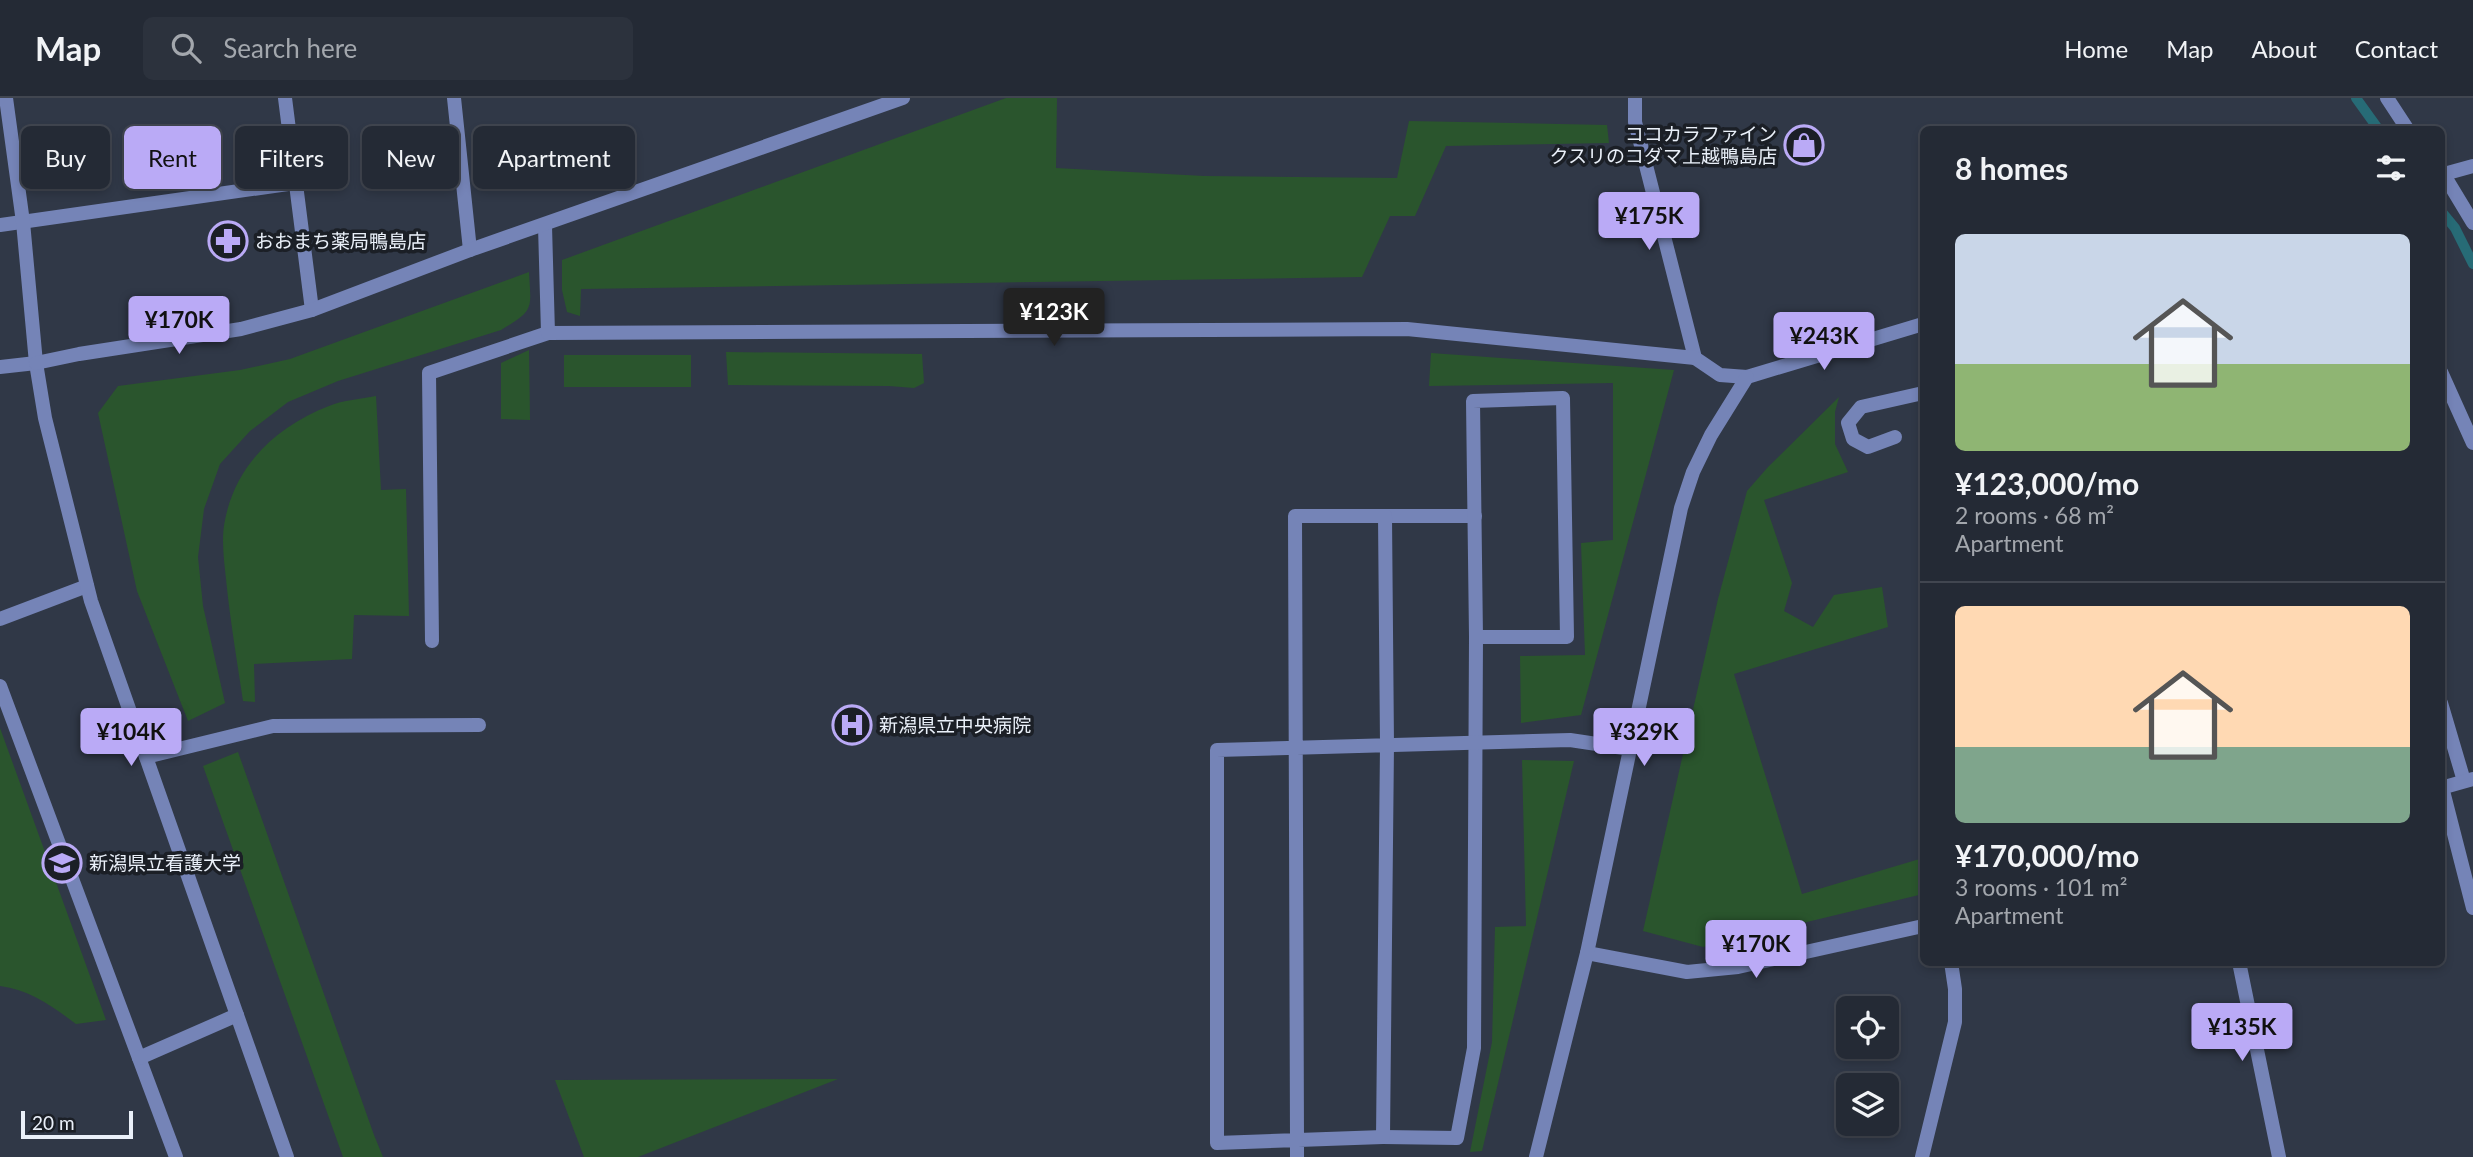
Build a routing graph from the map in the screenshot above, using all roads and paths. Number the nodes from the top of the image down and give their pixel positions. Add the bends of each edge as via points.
1 (6, 98) edge
2 (285, 98) edge
3 (454, 98) edge
4 (903, 98) edge
5 (1635, 98) edge
6 (2387, 98) edge
7 (872, 103) edge
8 (288, 126) edge
9 (2405, 126) edge
10 (2473, 166) edge
11 (2445, 172) edge
12 (2445, 178) edge
13 (253, 189) edge
14 (296, 189) edge
15 (23, 222) junction
16 (2473, 223) edge
17 (0, 225) edge
18 (545, 226) junction
19 (470, 250) junction
20 (312, 310) junction
21 (1920, 325) edge
22 (548, 333) junction
23 (1695, 358) junction
24 (36, 363) junction
25 (0, 367) edge
26 (1748, 377) junction
27 (2445, 381) edge
28 (1920, 394) edge
29 (1895, 437) dead end
30 (2473, 443) edge
31 (1385, 516) junction
32 (1475, 516) junction
33 (87, 586) junction
34 (0, 619) edge
35 (1476, 637) junction
36 (432, 641) dead end
37 (0, 686) edge
38 (2445, 714) edge
39 (479, 725) dead end
40 (1476, 742) junction
41 (1387, 745) junction
42 (1296, 747) junction
43 (1630, 749) junction
44 (146, 757) junction
45 (2468, 780) edge
46 (2445, 787) edge
47 (2445, 800) edge
48 (2473, 908) edge
49 (1920, 927) edge
50 (1587, 953) junction
51 (1952, 966) edge
52 (2240, 966) edge
53 (237, 1015) junction
54 (139, 1058) junction
55 (1383, 1137) junction
56 (1297, 1140) junction
57 (176, 1157) edge
58 (287, 1157) edge
59 (1297, 1157) edge
60 (1536, 1157) edge
61 (1922, 1157) edge
62 (2279, 1157) edge

1 - 15 street
2 - 8 street
3 - 19 street
4 - 7 street
5 - 23 street via 1635,122
6 - 9 street
7 - 18 street
10 - 11 street
12 - 16 street
13 - 15 street
14 - 20 street
15 - 17 street
15 - 24 street
18 - 19 street
18 - 22 street
19 - 20 street
20 - 24 street via 241,329
21 - 26 street
22 - 23 street via 1407,329
22 - 36 street via 429,373
23 - 26 street via 1720,375
24 - 25 street
24 - 33 street
26 - 43 street via 1699,459 1681,508
27 - 30 street
28 - 29 street via 1861,407 1849,423 1853,439 1868,447
31 - 32 street
31 - 41 street
31 - 42 street via 1295,516
32 - 35 street
32 - 35 street via 1473,401 1563,398 1567,637
33 - 34 street
33 - 44 street
35 - 40 street
37 - 54 street
38 - 45 street
39 - 44 street via 273,726
40 - 41 street
40 - 43 street via 1570,740
40 - 55 street via 1474,1048 1457,1139
41 - 42 street
41 - 55 street
42 - 56 street
42 - 56 street via 1217,750 1217,1143
43 - 50 street
44 - 53 street
45 - 46 street
47 - 48 street
49 - 50 street via 1738,967 1687,972
50 - 60 street
51 - 61 street via 1955,1022
52 - 62 street
53 - 54 street
53 - 58 street
54 - 57 street
55 - 56 street
56 - 59 street

